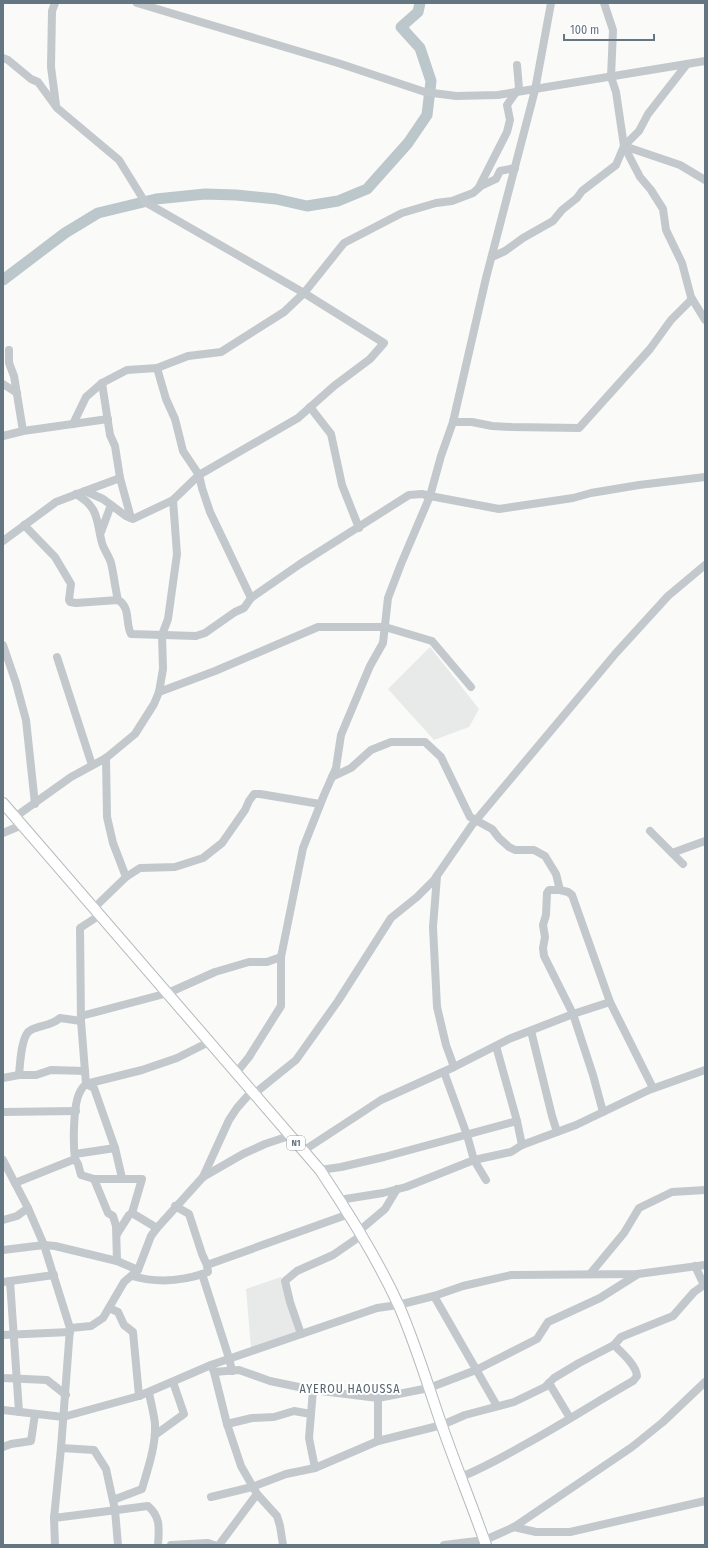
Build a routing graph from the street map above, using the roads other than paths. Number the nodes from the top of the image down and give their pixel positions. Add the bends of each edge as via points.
1 (55, 3) edge
2 (137, 3) edge
3 (551, 3) edge
4 (604, 3) edge
5 (3, 58) edge
6 (705, 61) edge
7 (687, 64) junction
8 (517, 65) dead end
9 (610, 77) junction
10 (535, 90) junction
11 (516, 93) junction
12 (57, 108) junction
13 (624, 146) junction
14 (515, 168) junction
15 (705, 180) edge
16 (479, 188) junction
17 (492, 257) junction
18 (304, 293) junction
19 (692, 300) junction
20 (705, 320) edge
21 (3, 354) edge
22 (157, 368) junction
23 (102, 383) junction
24 (3, 384) edge
25 (16, 393) junction
26 (310, 407) junction
27 (108, 419) junction
28 (453, 422) junction
29 (73, 424) junction
30 (23, 431) junction
31 (3, 436) edge
32 (199, 475) junction
33 (705, 477) edge
34 (120, 478) junction
35 (85, 491) junction
36 (76, 494) junction
37 (430, 496) junction
38 (173, 500) junction
39 (111, 504) junction
40 (131, 518) junction
41 (24, 525) junction
42 (359, 528) junction
43 (100, 535) junction
44 (3, 541) edge
45 (705, 566) edge
46 (251, 598) junction
47 (118, 600) junction
48 (385, 627) junction
49 (162, 635) junction
50 (3, 645) edge
51 (57, 657) dead end
52 (471, 687) dead end
53 (159, 692) junction
54 (106, 758) junction
55 (92, 765) junction
56 (332, 777) junction
57 (3, 803) edge
58 (35, 804) junction
59 (320, 804) junction
60 (18, 821) junction
61 (476, 821) junction
62 (650, 832) dead end
63 (3, 833) edge
64 (705, 841) edge
65 (672, 853) junction
66 (684, 864) dead end
67 (437, 876) junction
68 (126, 877) junction
69 (560, 890) junction
70 (97, 912) junction
71 (281, 957) junction
72 (168, 993) junction
73 (610, 1002) junction
74 (573, 1014) junction
75 (81, 1019) junction
76 (531, 1031) junction
77 (209, 1042) junction
78 (496, 1046) junction
79 (454, 1067) junction
80 (705, 1070) edge
81 (85, 1071) junction
82 (444, 1072) junction
83 (236, 1073) junction
84 (19, 1075) junction
85 (3, 1078) edge
86 (86, 1084) junction
87 (653, 1088) junction
88 (253, 1093) junction
89 (76, 1111) junction
90 (3, 1112) edge
91 (603, 1112) junction
92 (517, 1121) junction
93 (557, 1132) junction
94 (467, 1135) junction
95 (289, 1136) junction
96 (522, 1145) junction
97 (114, 1148) junction
98 (303, 1151) junction
99 (75, 1157) junction
100 (3, 1160) edge
101 (474, 1160) junction
102 (320, 1170) junction
103 (122, 1178) junction
104 (203, 1178) junction
105 (94, 1179) junction
106 (486, 1180) dead end
107 (15, 1183) junction
108 (397, 1189) junction
109 (705, 1190) edge
110 (339, 1200) junction
111 (175, 1206) junction
112 (28, 1208) junction
113 (132, 1213) junction
114 (349, 1214) junction
115 (3, 1220) edge
116 (156, 1228) junction
117 (360, 1233) junction
118 (117, 1234) junction
119 (44, 1245) junction
120 (3, 1250) edge
121 (117, 1261) junction
122 (207, 1265) junction
123 (705, 1265) edge
124 (695, 1266) junction
125 (138, 1270) junction
126 (202, 1274) junction
127 (590, 1274) junction
128 (638, 1274) junction
129 (54, 1275) junction
130 (132, 1276) junction
131 (6, 1281) edge
132 (434, 1296) junction
133 (398, 1305) junction
134 (109, 1308) junction
135 (70, 1330) junction
136 (14, 1334) junction
137 (301, 1334) junction
138 (3, 1335) edge
139 (614, 1345) junction
140 (229, 1358) junction
141 (212, 1369) junction
142 (476, 1370) junction
143 (232, 1371) junction
144 (3, 1378) edge
145 (18, 1379) junction
146 (173, 1382) junction
147 (705, 1382) edge
148 (549, 1383) junction
149 (429, 1388) junction
150 (314, 1390) junction
151 (149, 1393) junction
152 (66, 1395) junction
153 (139, 1396) junction
154 (378, 1398) junction
155 (497, 1406) junction
156 (3, 1410) edge
157 (19, 1412) junction
158 (35, 1414) junction
159 (311, 1414) junction
160 (63, 1417) junction
161 (570, 1418) junction
162 (227, 1424) junction
163 (442, 1425) junction
164 (155, 1435) junction
165 (378, 1441) junction
166 (3, 1447) edge
167 (62, 1448) junction
168 (315, 1468) junction
169 (461, 1477) junction
170 (252, 1487) junction
171 (257, 1494) junction
172 (211, 1498) dead end
173 (113, 1500) junction
174 (705, 1501) edge
175 (115, 1510) junction
176 (54, 1518) junction
177 (514, 1527) junction
178 (485, 1543) edge
179 (55, 1545) edge
180 (118, 1545) edge
181 (158, 1545) edge
182 (171, 1545) edge
183 (214, 1545) edge
184 (219, 1545) edge
185 (282, 1545) edge
186 (444, 1545) edge

1 - 12 street via 52,11 51,67
2 - 11 street via 425,92 456,96
3 - 10 street
4 - 9 street via 613,30
5 - 12 street via 38,82
6 - 7 street
7 - 9 street
7 - 13 street via 660,97 639,131
8 - 11 street via 519,88
9 - 10 street
9 - 13 street via 616,92
10 - 11 street
10 - 14 street
11 - 16 street via 507,105 510,120 507,132
12 - 18 street via 119,160 145,202
13 - 15 street via 680,165
13 - 17 street via 616,164 582,191 553,221
13 - 19 street via 640,177 662,209 666,230 682,263
14 - 16 street via 500,171 496,179
14 - 17 street
16 - 18 street via 452,201 402,213 344,243
17 - 28 street
18 - 22 street via 284,312 221,352 188,356
18 - 26 street via 384,343 370,359
19 - 20 street
19 - 28 street via 671,320 650,349 579,428 512,427
21 - 25 street via 9,350 9,363
22 - 23 street via 127,370
22 - 32 street via 183,450
23 - 27 street
23 - 29 street via 86,397
24 - 25 street
25 - 30 street
26 - 32 street via 298,418
26 - 42 street via 331,434 342,485
27 - 29 street
27 - 34 street
28 - 37 street
29 - 30 street
30 - 31 street
32 - 38 street
32 - 46 street via 210,512
33 - 37 street via 639,484 573,498 499,509
34 - 35 street
34 - 40 street
35 - 36 street
35 - 39 street
36 - 41 street via 56,502
36 - 43 street via 90,505 95,513
37 - 42 street via 409,496
37 - 48 street via 388,598
38 - 40 street
38 - 49 street via 176,554 168,619
39 - 40 street
39 - 43 street
41 - 44 street
41 - 47 street via 55,558 71,584 70,602
42 - 46 street
43 - 47 street via 110,562
45 - 61 street via 668,596 621,647
46 - 49 street via 244,608 200,635
47 - 49 street via 126,608 131,634
48 - 52 street via 432,641
48 - 53 street via 318,627
48 - 56 street via 383,643 370,666 341,735 336,768
49 - 53 street via 163,669
50 - 58 street via 26,720
51 - 55 street
53 - 54 street via 135,734
54 - 55 street
54 - 68 street via 107,816 113,844
55 - 58 street
56 - 59 street
56 - 61 street via 351,768 372,750 391,742 425,742 441,757 470,817
57 - 60 main road, N1
58 - 60 street
59 - 68 street via 254,794 222,843 204,858 175,867 140,868
59 - 71 street via 303,848
60 - 63 street
60 - 70 main road, N1
61 - 67 street
61 - 69 street via 492,828 509,847 515,850 534,850 545,856 556,874
62 - 65 street
64 - 65 street
65 - 66 street
67 - 79 street via 433,931 437,1007
67 - 88 street via 417,897 391,918 338,1001 296,1060
68 - 70 street
69 - 73 street via 572,895
69 - 74 street via 549,890 547,893 543,948 544,956
70 - 72 main road, N1
70 - 75 street via 80,928
71 - 72 street via 267,962 249,962 215,972
71 - 83 street via 281,1006
72 - 75 street
72 - 77 main road, N1
73 - 74 street
73 - 87 street
74 - 76 street
74 - 91 street
75 - 81 street
75 - 84 street via 60,1018 55,1023 29,1031 25,1036
76 - 78 street
76 - 93 street
77 - 83 main road, N1
77 - 86 street via 149,1068
78 - 79 street
78 - 92 street
79 - 82 street
80 - 87 street
81 - 84 street via 51,1070 36,1075
81 - 86 street
82 - 94 street
82 - 98 street via 381,1100
83 - 88 main road, N1
84 - 85 street
86 - 89 street via 79,1092
86 - 97 street via 94,1088
87 - 91 street
88 - 95 main road, N1
88 - 104 street via 228,1120
89 - 90 street
89 - 99 street
91 - 93 street via 576,1126
92 - 94 street
92 - 96 street
93 - 96 street
94 - 101 street
94 - 102 street via 384,1157
95 - 98 main road, N1
95 - 104 street via 243,1154
96 - 101 street via 511,1152
97 - 99 street
97 - 103 street
98 - 102 main road, N1
99 - 105 street via 81,1176
99 - 107 street
100 - 107 street
101 - 106 street
101 - 108 street
102 - 110 main road, N1
103 - 105 street
103 - 113 street via 142,1179
104 - 111 street
105 - 118 street via 108,1214 113,1216
107 - 112 street
108 - 110 street
108 - 117 street via 385,1209
109 - 127 street via 672,1192 639,1208 624,1233
110 - 114 main road, N1
111 - 116 street
111 - 122 street via 189,1214
112 - 115 street via 17,1216
112 - 119 street
113 - 116 street
113 - 118 street
114 - 117 main road, N1
114 - 122 street
116 - 125 street
117 - 133 main road, N1
117 - 137 street via 333,1255 298,1271 285,1281
118 - 121 street
119 - 120 street
119 - 121 street
119 - 129 street
121 - 125 street
122 - 126 street via 208,1272
123 - 124 street
124 - 128 street
124 - 139 street via 704,1284 673,1316 621,1338
125 - 130 street
126 - 130 street via 185,1280 144,1280
126 - 140 street
127 - 128 street
127 - 132 street via 511,1275 463,1286
128 - 142 street via 600,1298 548,1322 536,1339
129 - 131 street
129 - 135 street
130 - 134 street via 124,1282
131 - 136 street
132 - 133 street
132 - 142 street
133 - 137 street via 377,1308
133 - 149 main road, N1
134 - 135 street via 103,1318 91,1326
134 - 153 street via 118,1312 124,1325 133,1332
135 - 136 street
135 - 152 street
136 - 138 street
136 - 145 street
137 - 140 street
139 - 148 street via 579,1363
139 - 161 street via 632,1364 637,1376 633,1381
140 - 141 street
140 - 143 street
141 - 143 street
141 - 146 street
141 - 162 street
142 - 149 street
142 - 155 street
143 - 150 street via 239,1370 270,1381
144 - 145 street
145 - 152 street via 47,1380
145 - 157 street
146 - 151 street
146 - 164 street via 184,1414
147 - 177 street via 664,1422 632,1447
148 - 155 street via 514,1402
148 - 161 street
149 - 154 street
149 - 163 main road, N1
150 - 154 street
150 - 159 street
151 - 153 street
151 - 164 street
152 - 160 street
153 - 160 street
154 - 165 street
155 - 163 street
156 - 157 street
157 - 158 street
158 - 160 street
158 - 166 street via 31,1441
159 - 162 street via 294,1411 274,1417 252,1418
159 - 168 street via 309,1438
160 - 167 street
161 - 169 street via 483,1468
162 - 170 street via 241,1466
163 - 165 street
163 - 169 main road, N1
164 - 173 street via 142,1489
165 - 168 street
167 - 173 street via 94,1450 106,1469
167 - 176 street
168 - 170 street via 286,1474
169 - 178 main road, N1
170 - 171 street
170 - 172 street
171 - 184 street
171 - 185 street via 277,1516
173 - 175 street
174 - 177 street via 570,1532 536,1532
175 - 176 street
175 - 180 street
175 - 181 street via 148,1506 154,1511 159,1525
176 - 179 street
177 - 178 street
178 - 186 street
182 - 183 street

